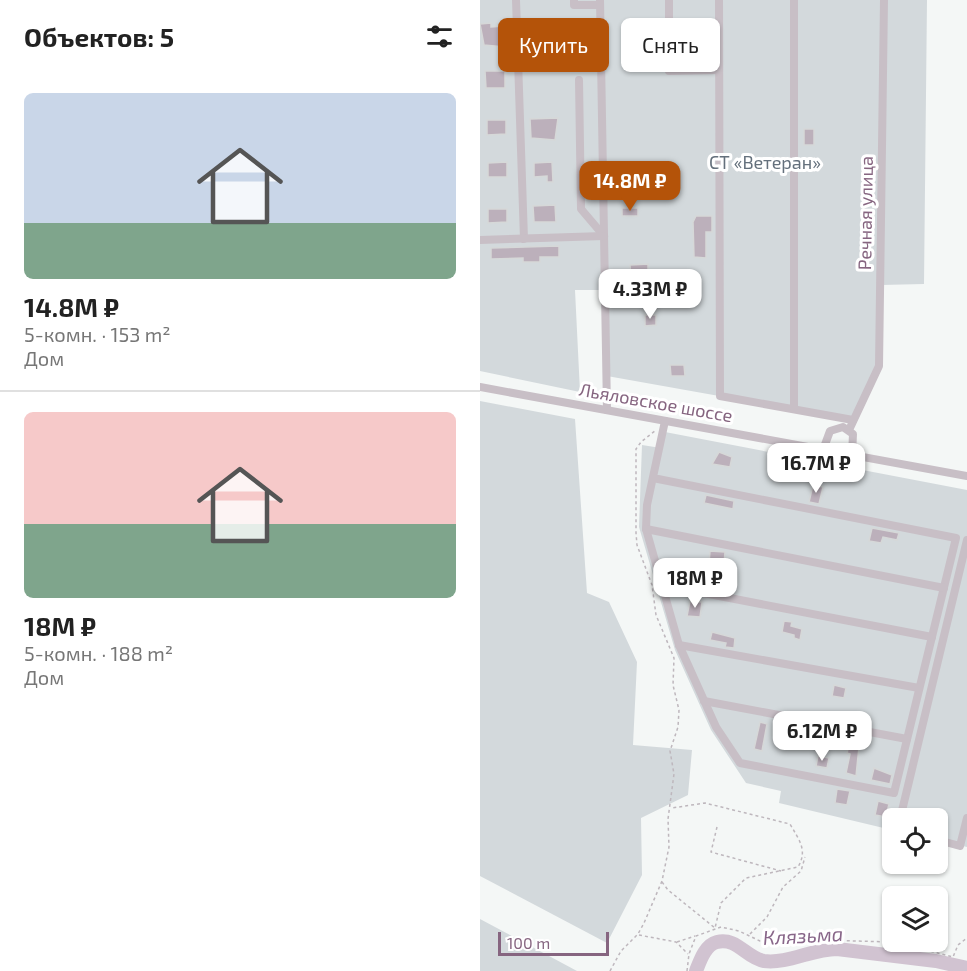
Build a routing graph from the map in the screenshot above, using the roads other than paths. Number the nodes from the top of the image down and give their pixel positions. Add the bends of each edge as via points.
1 (516, 0) edge
2 (574, 0) edge
3 (669, 0) edge
4 (719, 0) edge
5 (794, 0) edge
6 (884, 0) edge
7 (600, 2) edge
8 (669, 18) edge
9 (719, 18) edge
10 (719, 72) edge
11 (579, 80) dead end
12 (604, 236) junction
13 (524, 238) junction
14 (480, 240) edge
15 (480, 387) edge
16 (607, 410) junction
17 (794, 410) junction
18 (853, 420) junction
19 (665, 421) junction
20 (849, 430) junction
21 (823, 450) junction
22 (852, 455) junction
23 (967, 476) edge
24 (652, 478) junction
25 (646, 529) junction
26 (967, 540) edge
27 (662, 585) junction
28 (944, 588) junction
29 (932, 637) junction
30 (679, 645) junction
31 (919, 688) junction
32 (704, 701) junction
33 (907, 739) junction
34 (903, 808) edge
35 (967, 818) edge
36 (948, 842) edge
37 (964, 846) edge

1 - 13 street
2 - 7 street via 574,5
3 - 8 street
4 - 9 street
5 - 17 street
6 - 18 street, Речная улица via 879,366
7 - 12 street
10 - 17 street via 720,396
11 - 12 street via 581,209
12 - 13 street
12 - 16 street
13 - 14 street
15 - 16 street, Льяловское шоссе
16 - 19 street, Льяловское шоссе
17 - 18 street
18 - 20 street, Речная улица
19 - 21 street, Льяловское шоссе
19 - 24 street
20 - 21 street via 838,427 830,431
20 - 22 street via 855,439
21 - 22 street, Льяловское шоссе
22 - 23 street, Льяловское шоссе
24 - 25 street
24 - 28 street via 956,538
25 - 27 street
25 - 28 street
26 - 34 street
27 - 29 street
27 - 30 street
28 - 29 street
29 - 31 street
30 - 31 street
30 - 32 street
31 - 33 street
32 - 33 street
32 - 33 street via 740,763 894,793
35 - 37 street
36 - 37 street

